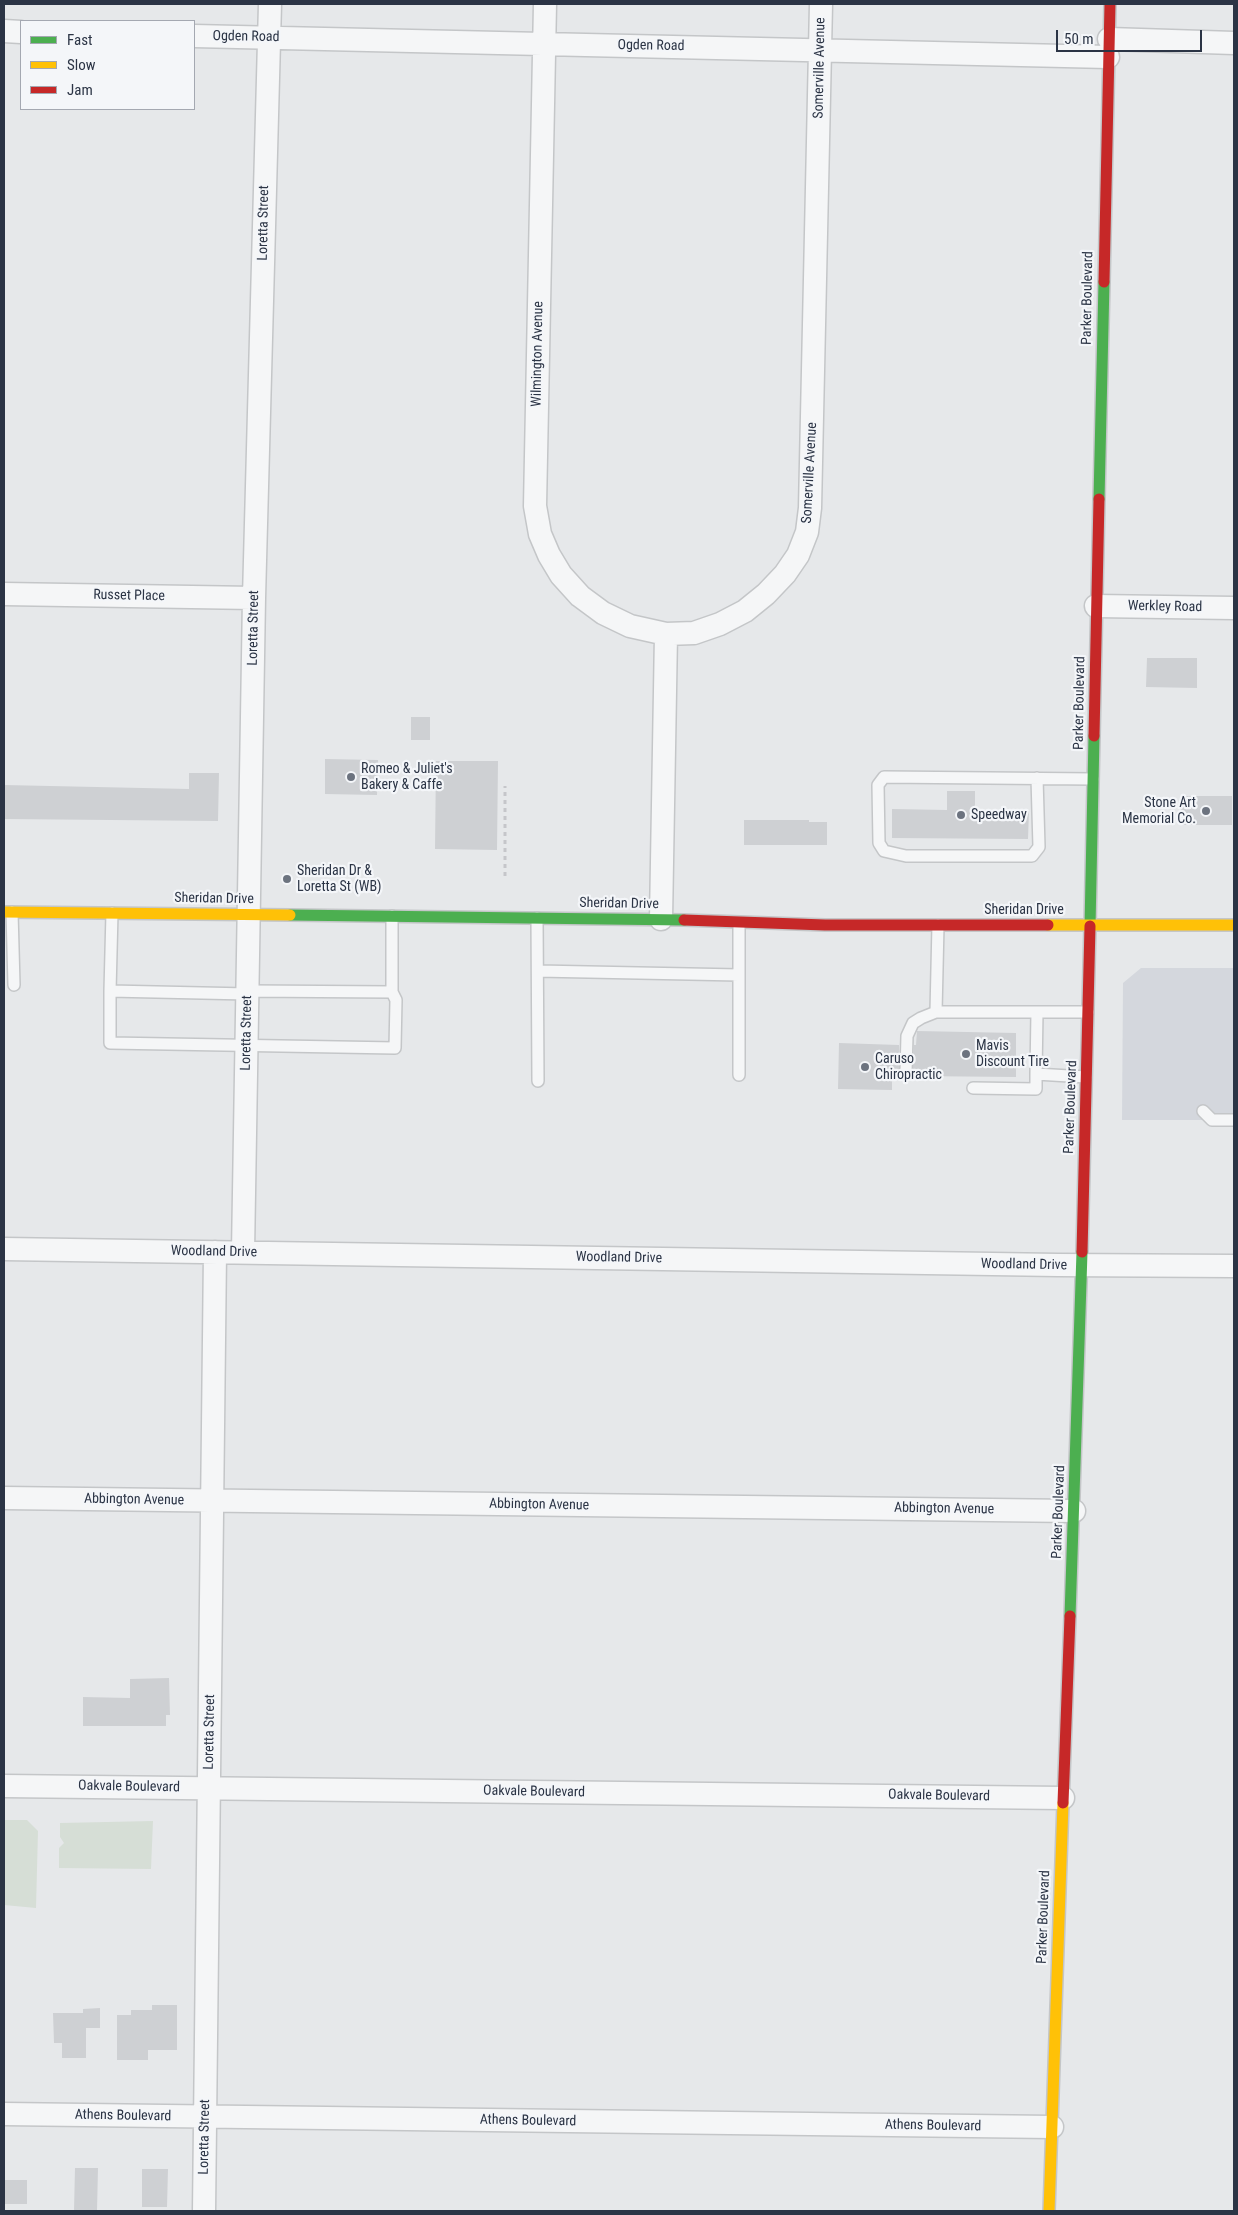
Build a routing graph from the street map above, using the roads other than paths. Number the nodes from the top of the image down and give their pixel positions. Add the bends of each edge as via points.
1 (270, 4) edge
2 (545, 4) edge
3 (821, 4) edge
4 (1110, 4) edge
5 (4, 31) edge
6 (20, 32) edge
7 (195, 36) edge
8 (269, 37) junction
9 (1234, 43) edge
10 (544, 44) junction
11 (1109, 48) junction
12 (820, 50) junction
13 (4, 594) edge
14 (254, 598) junction
15 (1096, 606) junction
16 (1234, 608) edge
17 (666, 634) junction
18 (1037, 778) junction
19 (1093, 779) junction
20 (8, 912) edge
21 (112, 913) junction
22 (249, 915) junction
23 (392, 916) junction
24 (537, 918) junction
25 (661, 919) junction
26 (739, 923) junction
27 (938, 925) junction
28 (1090, 925) junction
29 (1234, 925) edge
30 (538, 971) junction
31 (738, 975) junction
32 (14, 985) dead end
33 (110, 991) junction
34 (248, 992) junction
35 (392, 992) junction
36 (936, 1012) junction
37 (1037, 1012) junction
38 (1088, 1012) junction
39 (247, 1046) junction
40 (906, 1072) dead end
41 (1036, 1074) junction
42 (739, 1075) dead end
43 (1086, 1077) junction
44 (538, 1082) dead end
45 (973, 1088) dead end
46 (1203, 1111) dead end
47 (1234, 1120) edge
48 (4, 1249) edge
49 (215, 1252) junction
50 (243, 1252) junction
51 (1082, 1266) junction
52 (1234, 1266) edge
53 (4, 1498) edge
54 (212, 1502) junction
55 (1074, 1511) junction
56 (4, 1786) edge
57 (209, 1788) junction
58 (1063, 1798) junction
59 (4, 2114) edge
60 (206, 2117) junction
61 (1052, 2127) junction
62 (204, 2211) edge
63 (1049, 2211) edge

1 - 8 street, Loretta Street
2 - 10 street, Wilmington Avenue
3 - 12 street, Somerville Avenue
4 - 11 street, Parker Boulevard
5 - 6 street
7 - 8 street, Ogden Road
8 - 10 street, Ogden Road
8 - 14 street, Loretta Street
9 - 11 street, Ogden Road
10 - 12 street, Ogden Road
10 - 17 street, Wilmington Avenue via 535,506 540,534 562,576 580,596 603,613 630,626
11 - 12 street, Ogden Road
11 - 15 street, Parker Boulevard
12 - 17 street, Somerville Avenue via 807,532 798,555 785,574 745,611 720,624 694,632
13 - 14 street, Russet Place
14 - 22 street, Loretta Street
15 - 16 street, Werkley Road
15 - 19 street, Parker Boulevard
17 - 25 street
18 - 18 lane via 1039,847 1032,856 906,856 884,851 879,843 878,785 884,777
18 - 19 lane
19 - 28 street, Parker Boulevard
20 - 21 street, Sheridan Drive
20 - 32 lane
21 - 22 street, Sheridan Drive
21 - 33 lane
22 - 23 street, Sheridan Drive
22 - 34 street, Loretta Street
23 - 24 street, Sheridan Drive
23 - 35 lane
24 - 25 street, Sheridan Drive
24 - 30 lane
25 - 26 street, Sheridan Drive
26 - 27 street, Sheridan Drive
26 - 31 lane
27 - 28 street, Sheridan Drive
27 - 36 lane
28 - 29 street, Sheridan Drive
28 - 38 street, Parker Boulevard
30 - 31 lane
30 - 44 lane
31 - 42 lane
33 - 34 lane
33 - 39 lane via 110,1042
34 - 35 lane
34 - 39 street, Loretta Street
35 - 39 lane via 396,1000 395,1048
36 - 37 lane
36 - 40 lane via 914,1023 906,1036
37 - 38 lane
37 - 41 lane
38 - 43 street, Parker Boulevard
39 - 50 street, Loretta Street
41 - 43 lane
41 - 45 lane via 1036,1089
43 - 51 street, Parker Boulevard
46 - 47 lane via 1212,1120
48 - 49 street, Woodland Drive
49 - 50 street, Woodland Drive
49 - 54 street, Loretta Street
50 - 51 street, Woodland Drive
51 - 52 street, Woodland Drive
51 - 55 street, Parker Boulevard
53 - 54 street, Abbington Avenue
54 - 55 street, Abbington Avenue
54 - 57 street, Loretta Street
55 - 58 street, Parker Boulevard
56 - 57 street, Oakvale Boulevard
57 - 58 street, Oakvale Boulevard
57 - 60 street, Loretta Street
58 - 61 street, Parker Boulevard
59 - 60 street, Athens Boulevard
60 - 61 street, Athens Boulevard
60 - 62 street, Loretta Street
61 - 63 street, Parker Boulevard

